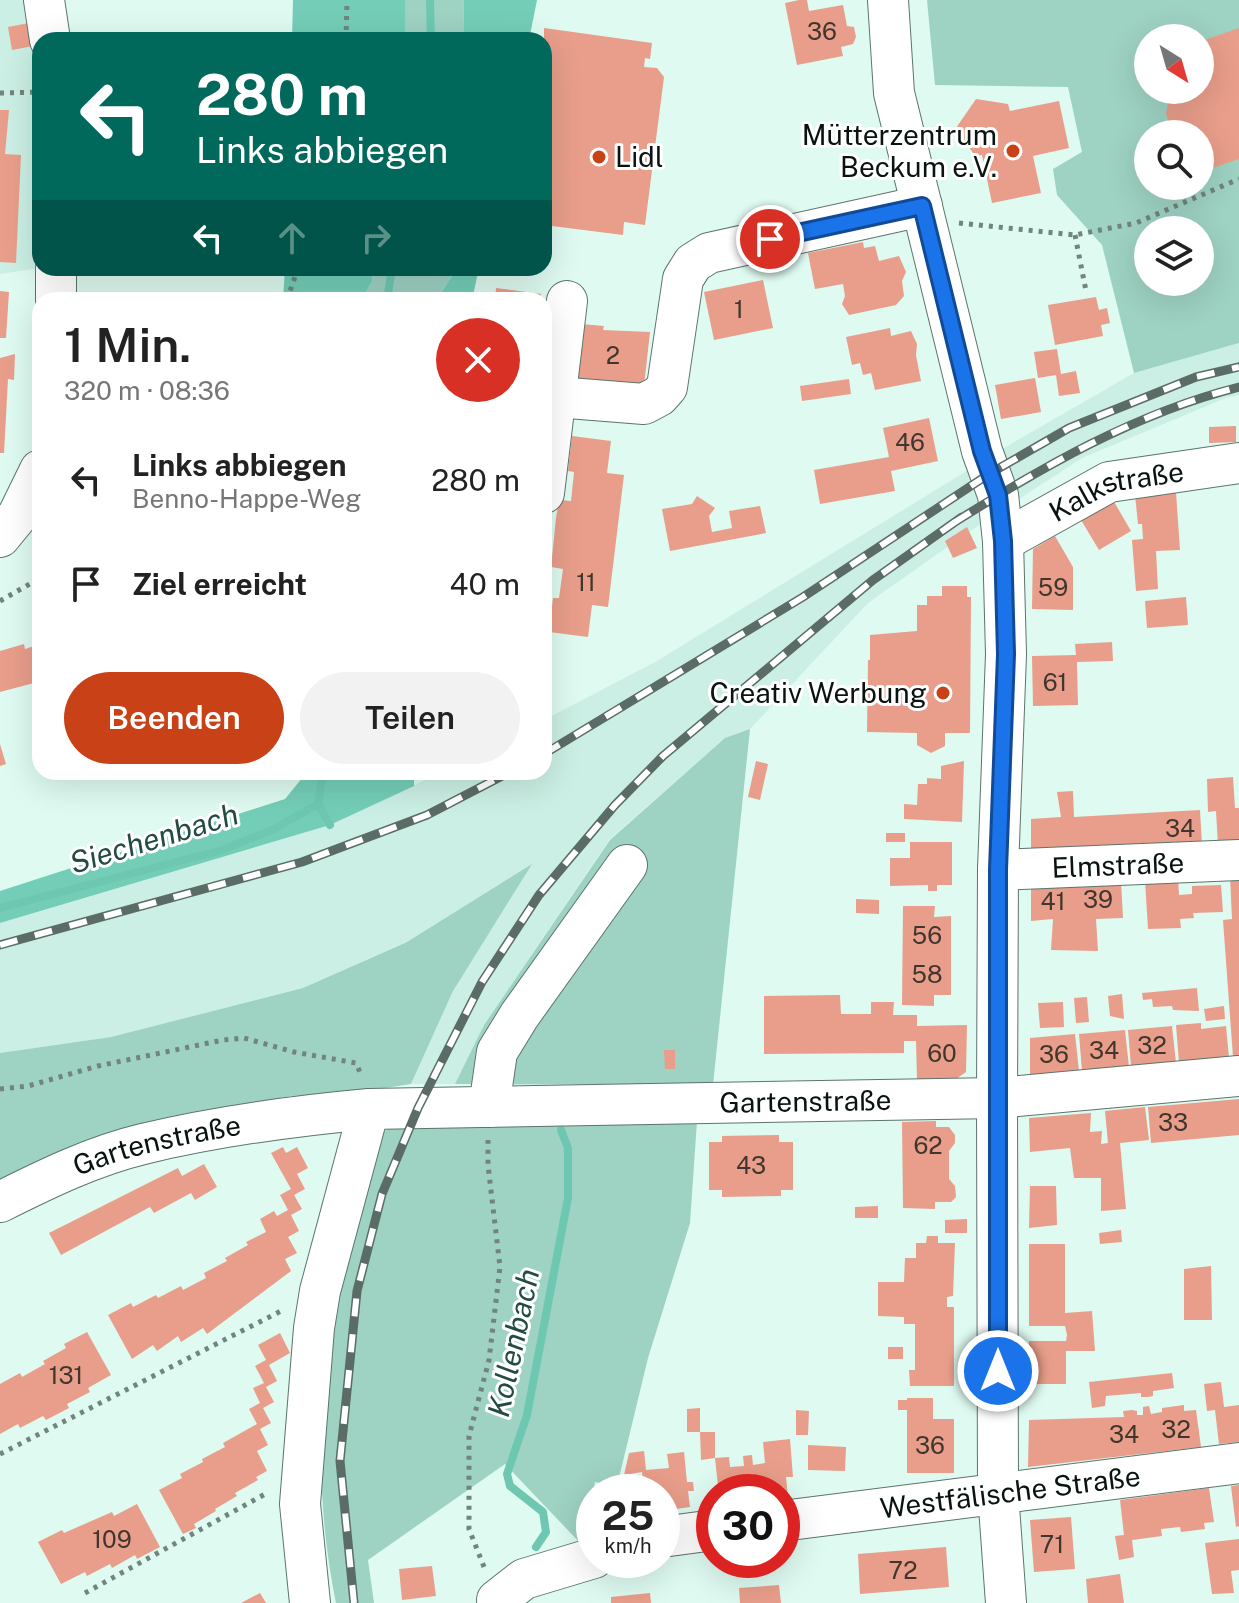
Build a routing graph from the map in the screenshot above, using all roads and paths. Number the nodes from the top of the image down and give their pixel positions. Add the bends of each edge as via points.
1 (44, 0) edge
2 (347, 0) edge
3 (888, 0) edge
4 (49, 32) edge
5 (346, 32) edge
6 (32, 92) edge
7 (0, 93) edge
8 (1239, 179) edge
9 (924, 213) junction
10 (1075, 235) junction
11 (1086, 291) dead end
12 (567, 301) dead end
13 (556, 397) junction
14 (552, 429) edge
15 (1239, 463) edge
16 (32, 492) edge
17 (19, 528) edge
18 (1003, 541) junction
19 (32, 583) edge
20 (0, 601) edge
21 (1239, 860) edge
22 (627, 865) dead end
23 (998, 870) junction
24 (1239, 1076) edge
25 (0, 1089) edge
26 (997, 1098) junction
27 (489, 1107) junction
28 (369, 1109) junction
29 (0, 1202) edge
30 (320, 1291) junction
31 (0, 1454) edge
32 (1239, 1463) edge
33 (303, 1473) junction
34 (998, 1493) junction
35 (800, 1519) edge
36 (576, 1563) edge
37 (85, 1593) dead end
38 (497, 1600) joint
39 (310, 1603) edge
40 (1006, 1603) edge

1 - 4 street
2 - 5 path
3 - 9 street via 894,93
6 - 7 path
8 - 10 path via 1136,223
9 - 10 path
9 - 13 street via 709,253 693,263 683,279 667,387 659,396 644,404
9 - 18 street via 982,451 998,495
10 - 11 path
12 - 13 street
13 - 14 street
15 - 18 street, Kalkstraße via 1109,482
16 - 17 street
18 - 23 street via 1006,654
19 - 20 path
21 - 23 street, Elmstraße
22 - 27 street via 497,1052
23 - 26 street
24 - 26 street, Gartenstraße
25 - 28 path via 244,1038 356,1063
26 - 27 street, Gartenstraße
26 - 34 street
27 - 28 street, Gartenstraße
27 - 38 path via 488,1165 500,1267 489,1360 469,1436 469,1529
28 - 29 street, Gartenstraße via 272,1118 141,1144 59,1173
28 - 30 street
30 - 31 path
30 - 33 street
32 - 34 street, Westfälische Straße
33 - 37 path
33 - 39 street via 300,1504
34 - 35 street, Westfälische Straße
34 - 40 street
36 - 38 street via 524,1579

